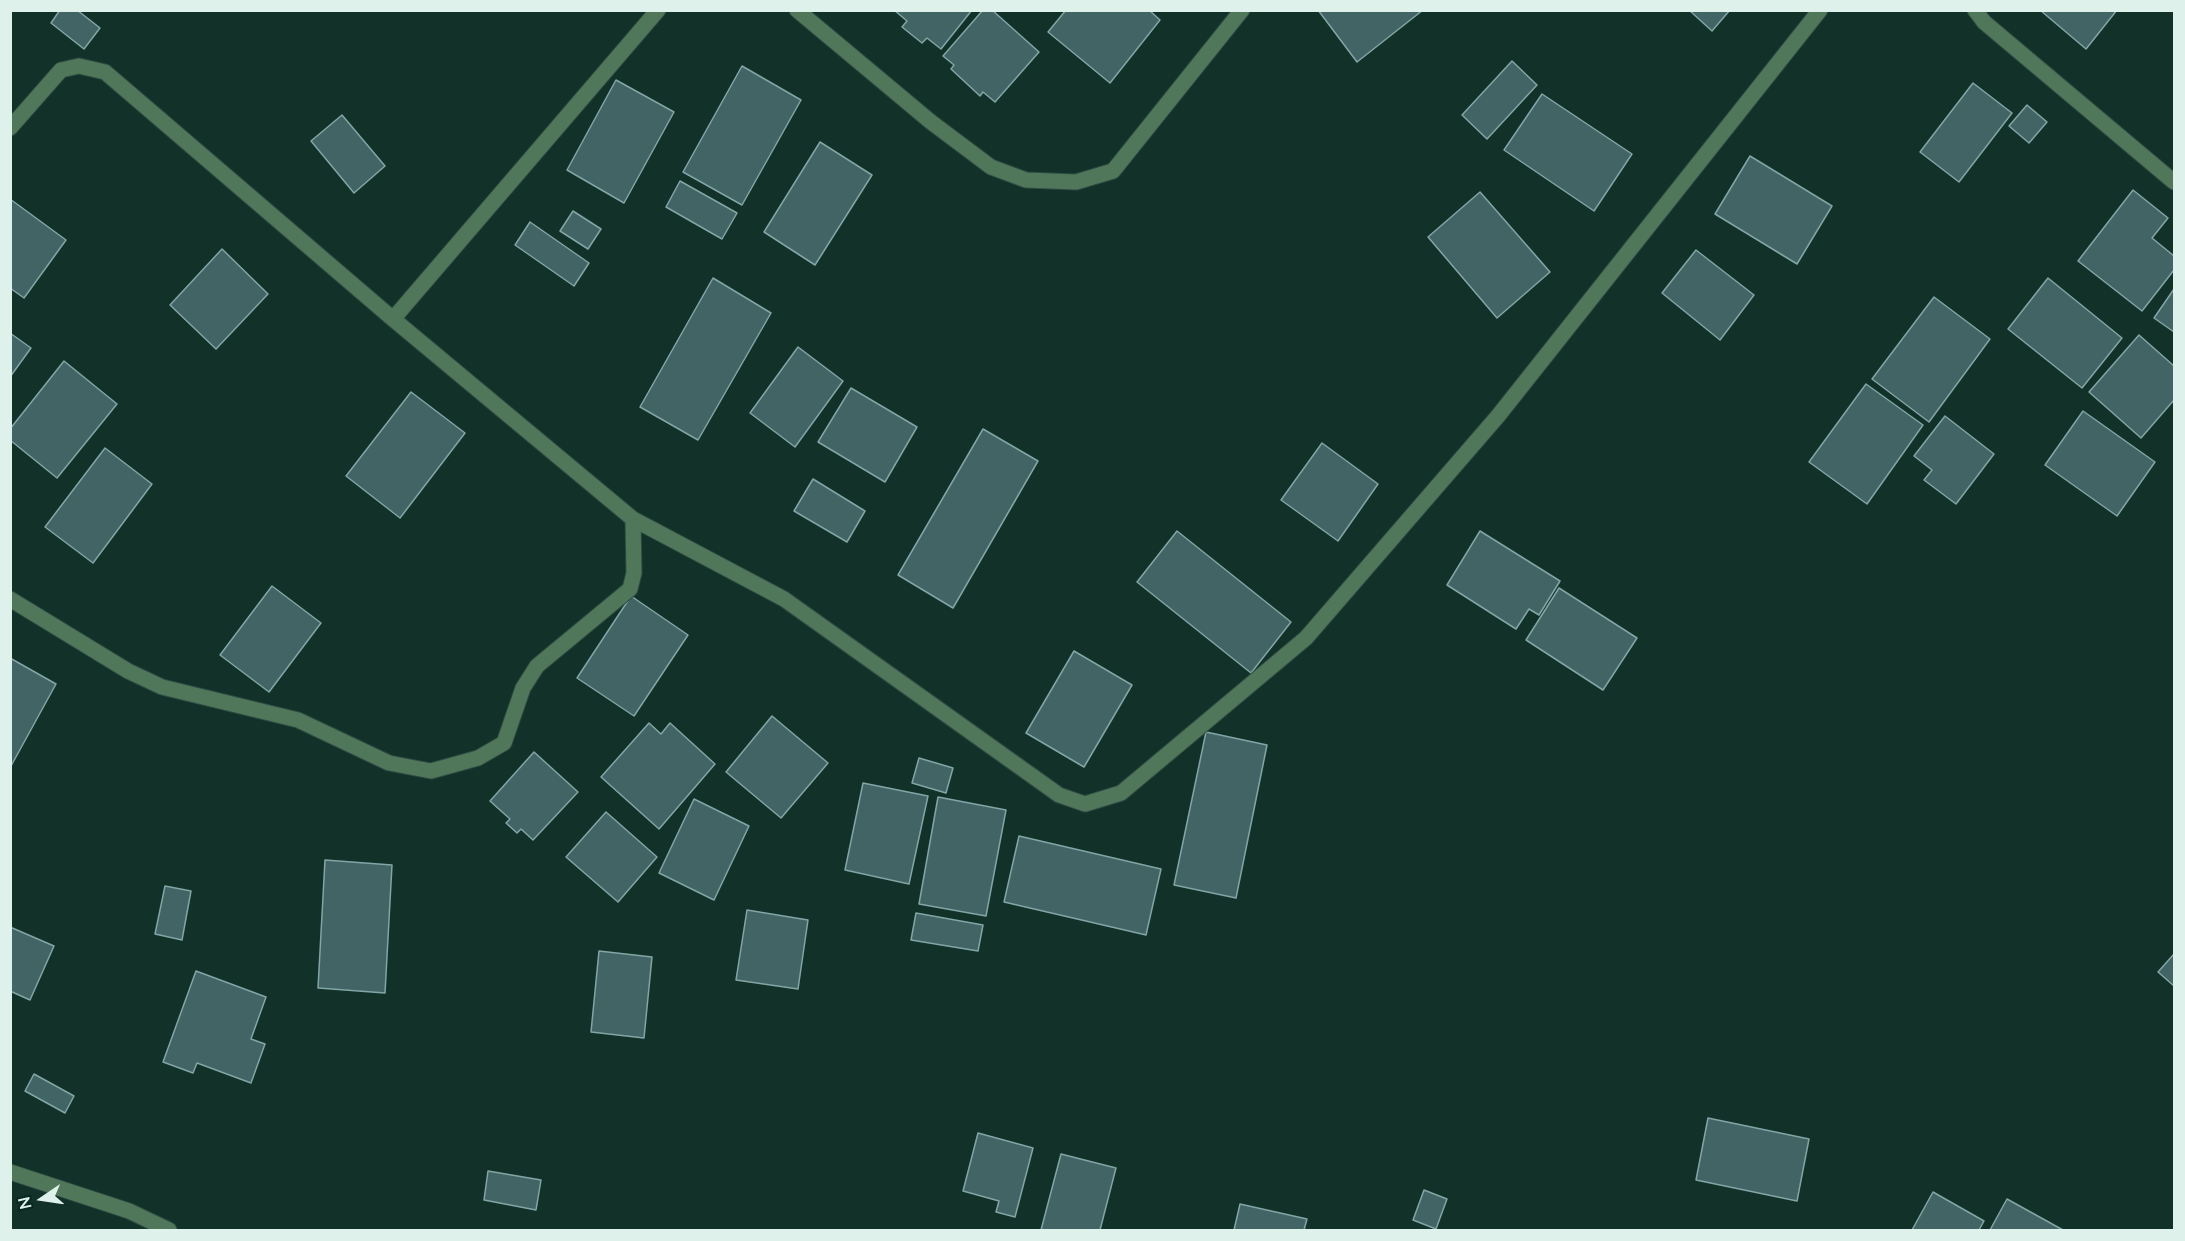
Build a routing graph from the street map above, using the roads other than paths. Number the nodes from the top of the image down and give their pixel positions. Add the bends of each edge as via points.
1 (658, 10) edge
2 (797, 10) edge
3 (1242, 10) edge
4 (1820, 10) edge
5 (1975, 10) edge
6 (10, 128) edge
7 (2175, 182) edge
8 (393, 319) junction
9 (633, 519) junction
10 (10, 599) edge
11 (10, 1172) edge
12 (169, 1230) edge

1 - 8 street
2 - 3 street via 931,122 992,167 1026,180 1076,182 1113,171
4 - 9 street via 1498,416 1306,638 1121,793 1085,804 1059,795 784,600
5 - 7 street via 1984,22
6 - 8 street via 61,70 79,66 105,72
8 - 9 street
9 - 10 street via 634,573 630,589 537,666 523,688 504,743 478,758 431,771 389,763 298,720 162,687 128,671
11 - 12 street via 129,1211

